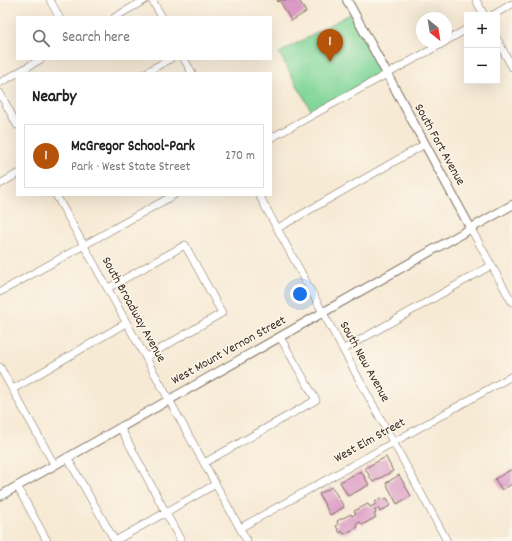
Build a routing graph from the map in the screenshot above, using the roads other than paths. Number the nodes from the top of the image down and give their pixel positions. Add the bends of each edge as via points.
1 (50, 0) edge
2 (145, 0) edge
3 (152, 0) edge
4 (347, 0) edge
5 (476, 0) edge
6 (512, 4) edge
7 (482, 12) edge
8 (498, 12) edge
9 (58, 16) edge
10 (117, 16) edge
11 (161, 16) edge
12 (464, 31) edge
13 (452, 38) edge
14 (500, 45) edge
15 (434, 48) edge
16 (39, 60) edge
17 (168, 60) edge
18 (185, 60) edge
19 (512, 67) edge
20 (19, 72) edge
21 (147, 72) edge
22 (191, 72) edge
23 (16, 74) edge
24 (387, 74) junction
25 (0, 83) edge
26 (0, 93) edge
27 (16, 123) edge
28 (272, 137) edge
29 (425, 144) junction
30 (16, 175) edge
31 (0, 184) edge
32 (57, 196) edge
33 (172, 196) edge
34 (260, 196) edge
35 (512, 205) edge
36 (278, 228) junction
37 (471, 229) junction
38 (84, 246) junction
39 (492, 265) junction
40 (108, 288) junction
41 (0, 292) edge
42 (512, 302) edge
43 (323, 312) junction
44 (126, 323) junction
45 (280, 337) junction
46 (344, 349) junction
47 (146, 357) junction
48 (0, 367) edge
49 (512, 376) edge
50 (12, 389) junction
51 (169, 399) junction
52 (120, 427) junction
53 (394, 442) junction
54 (67, 457) junction
55 (204, 463) junction
56 (54, 464) junction
57 (216, 484) junction
58 (17, 486) junction
59 (0, 496) edge
60 (166, 512) junction
61 (240, 528) junction
62 (47, 541) edge
63 (115, 541) edge
64 (181, 541) edge
65 (247, 541) edge
66 (447, 541) edge

1 - 9 street
2 - 10 street
3 - 11 street
4 - 24 street, South Fort Avenue
5 - 7 street
6 - 8 street
12 - 13 street
14 - 19 street
15 - 24 street
16 - 20 street
17 - 21 street
18 - 22 street
23 - 25 street
24 - 28 street
24 - 29 street, South Fort Avenue
26 - 27 street
29 - 36 street
29 - 37 street, South Fort Avenue
30 - 31 street
32 - 38 street, South Broadway Avenue
33 - 38 street
34 - 36 street, South New Avenue
35 - 37 street, West Mount Vernon Street
36 - 43 street, South New Avenue
37 - 39 street, South Fort Avenue
37 - 43 street, West Mount Vernon Street
38 - 40 street, South Broadway Avenue
38 - 41 street
39 - 42 street, South Fort Avenue
39 - 46 street
40 - 44 street, South Broadway Avenue
40 - 47 street via 185,245 222,313
43 - 45 street, West Mount Vernon Street
43 - 46 street, South New Avenue
44 - 47 street, South Broadway Avenue
44 - 50 street
45 - 51 street, West Mount Vernon Street
45 - 55 street via 316,400
46 - 53 street, South New Avenue
47 - 51 street, South Broadway Avenue
48 - 50 street
49 - 53 street, West Elm Street
50 - 56 street
51 - 52 street, West Mount Vernon Street
51 - 55 street, South Broadway Avenue
52 - 54 street, West Mount Vernon Street
52 - 60 street
53 - 61 street, West Elm Street
53 - 66 street, South New Avenue
54 - 56 street, West Mount Vernon Street
54 - 63 street
55 - 57 street, South Broadway Avenue
56 - 58 street, West Mount Vernon Street
57 - 60 street
57 - 61 street, South Broadway Avenue
58 - 59 street, West Mount Vernon Street
58 - 62 street
60 - 63 street
60 - 64 street
61 - 65 street, South Broadway Avenue

